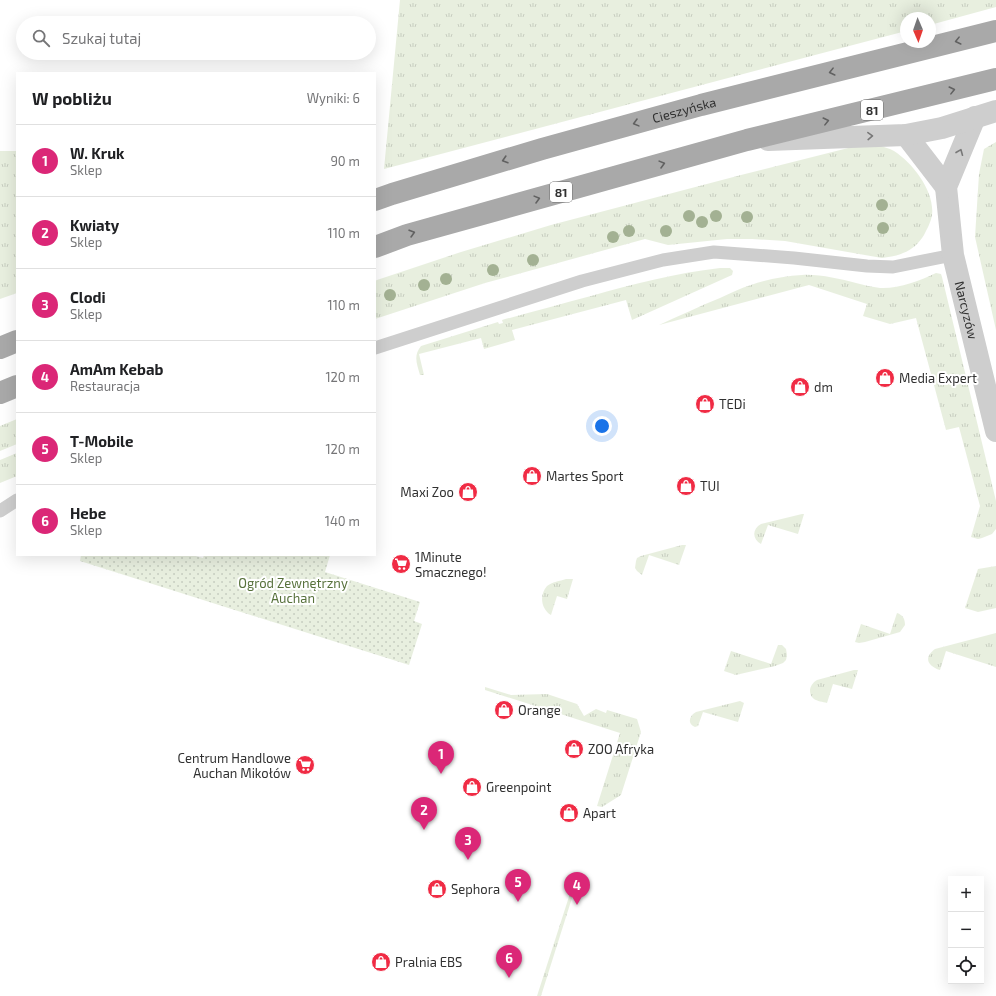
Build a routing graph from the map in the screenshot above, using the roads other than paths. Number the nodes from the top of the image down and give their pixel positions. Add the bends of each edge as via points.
1 (996, 31) edge
2 (996, 79) edge
3 (996, 111) edge
4 (975, 117) junction
5 (906, 135) junction
6 (747, 140) junction
7 (946, 187) junction
8 (376, 200) edge
9 (376, 247) edge
10 (953, 255) junction
11 (16, 341) edge
12 (0, 348) edge
13 (376, 348) edge
14 (16, 386) edge
15 (0, 393) edge
16 (996, 431) edge
17 (16, 501) edge
18 (0, 511) edge

1 -> 8 main road, Cieszyńska via 701,105 565,142
6 -> 2 main road, 81
3 - 4 street
4 - 5 street via 942,128
7 -> 4 street, Narcyzów
6 -> 5 street
5 - 7 street
9 -> 6 main road, 81 via 406,235
7 - 10 street, Narcyzów
10 - 13 lane via 893,267 714,252 663,260 582,281
10 - 16 street, Narcyzów
11 - 12 main road
14 - 15 main road
17 - 18 lane

